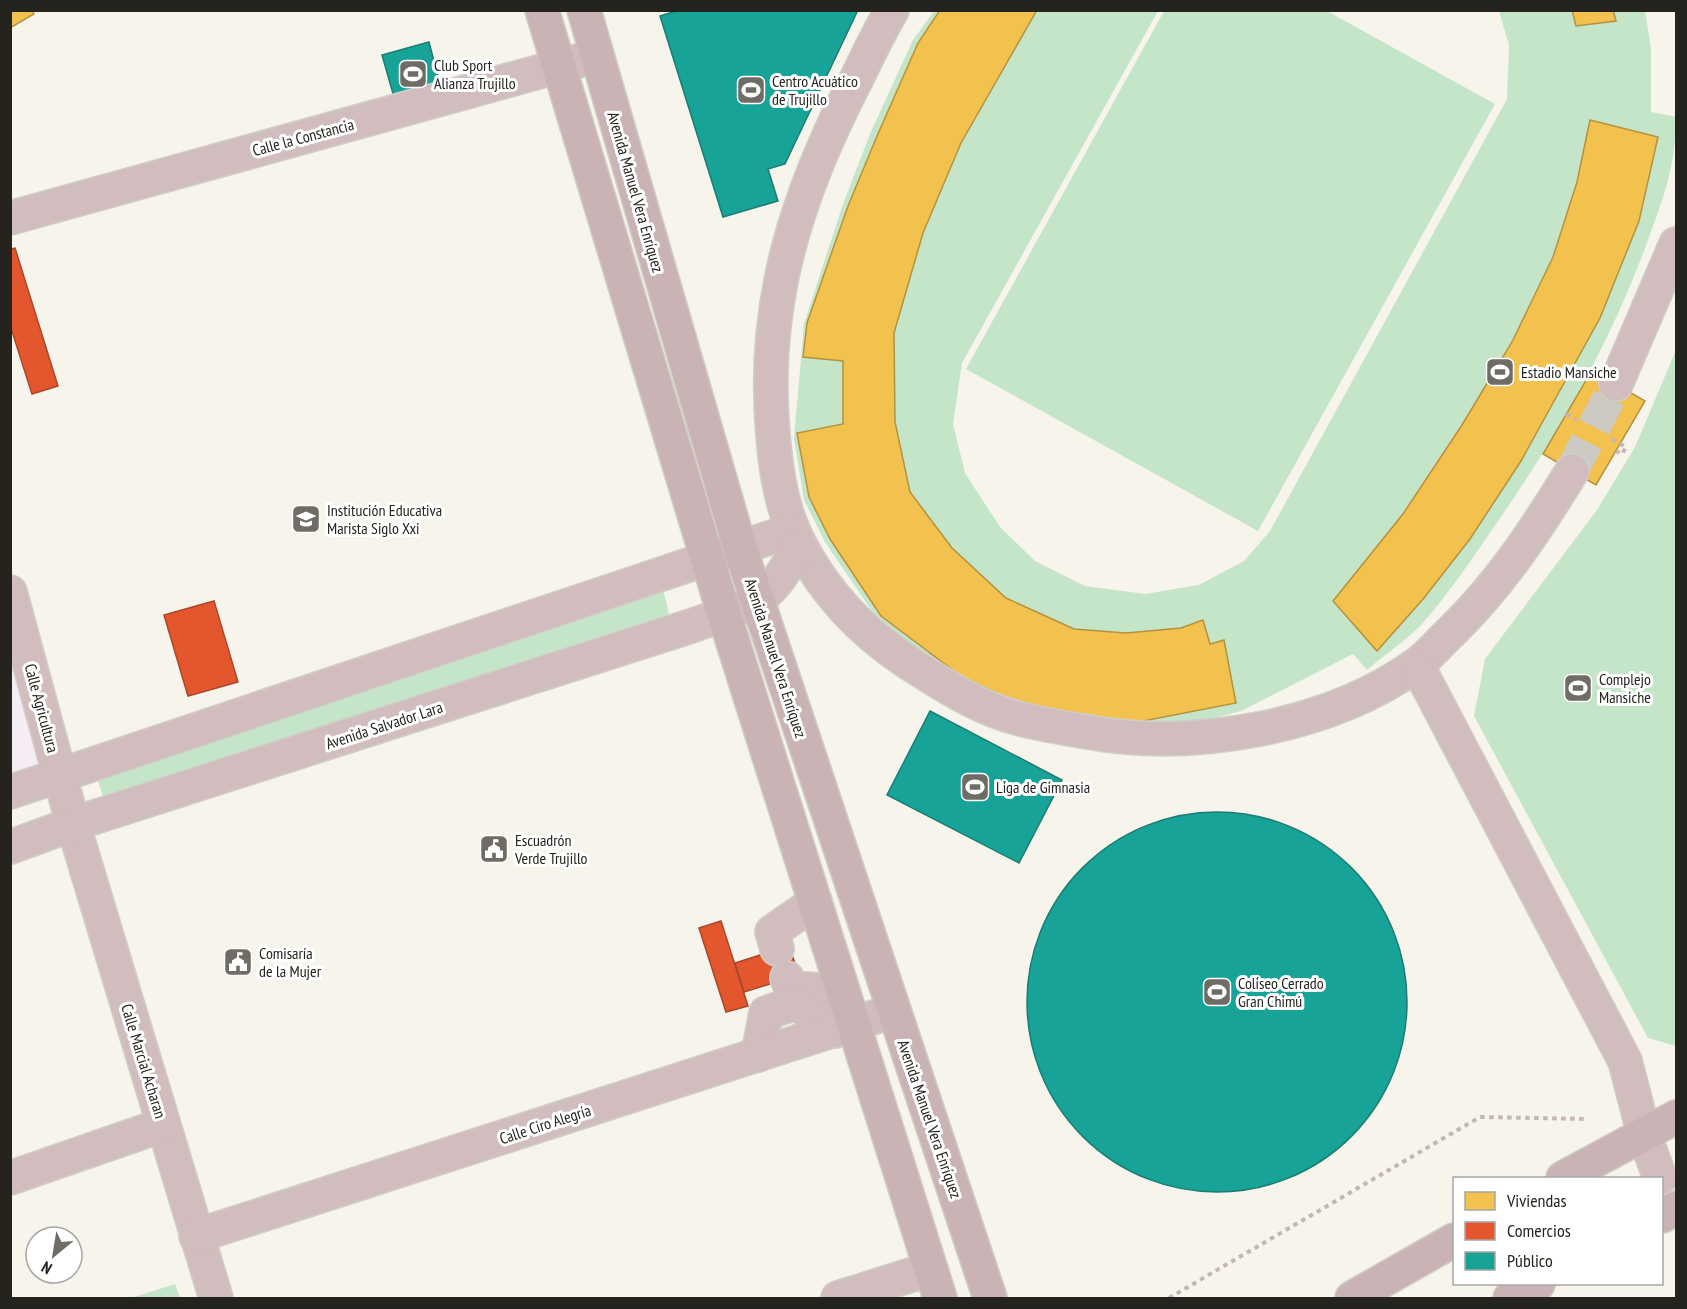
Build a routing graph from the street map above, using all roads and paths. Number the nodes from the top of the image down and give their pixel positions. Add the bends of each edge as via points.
1 (542, 10) edge
2 (584, 10) edge
3 (892, 10) edge
4 (596, 56) junction
5 (559, 67) junction
6 (10, 218) edge
7 (1677, 244) edge
8 (1616, 384) tunnel mouth
9 (1566, 414) dead end
10 (1576, 420) dead end
11 (1612, 439) dead end
12 (1616, 451) dead end
13 (1572, 471) tunnel mouth
14 (796, 537) junction
15 (741, 548) junction
16 (707, 558) junction
17 (10, 592) edge
18 (757, 602) junction
19 (724, 614) junction
20 (1417, 665) junction
21 (810, 760) junction
22 (60, 775) junction
23 (775, 775) junction
24 (10, 792) edge
25 (74, 824) junction
26 (10, 847) edge
27 (852, 887) junction
28 (815, 902) junction
29 (788, 979) junction
30 (843, 992) junction
31 (893, 1011) junction
32 (844, 1028) junction
33 (758, 1055) junction
34 (1677, 1117) edge
35 (1587, 1119) dead end
36 (163, 1125) junction
37 (1644, 1134) junction
38 (1567, 1177) edge
39 (1659, 1177) edge
40 (10, 1178) edge
41 (196, 1236) junction
42 (1453, 1241) edge
43 (935, 1284) edge
44 (1536, 1285) edge
45 (216, 1299) edge
46 (838, 1299) edge
47 (990, 1299) edge
48 (1169, 1299) edge
49 (1352, 1299) edge
50 (1510, 1299) edge

1 - 5 main road
2 - 4 main road, Avenida Manuel Vera Enríquez
3 - 14 street via 824,141 793,225 777,302 769,388 782,500
4 - 5 street, Calle la Constancia
4 - 15 main road, Avenida Manuel Vera Enríquez
5 - 6 street, Calle la Constancia
5 - 16 main road
7 - 8 street
9 - 10 path
11 - 12 path via 1626,447 1622,454
13 - 20 street via 1528,542 1476,608
14 - 15 street
14 - 18 street via 783,575
14 - 20 street via 827,589 850,617 883,645 1018,719 1124,738 1226,735 1315,714 1359,698
15 - 16 street
15 - 18 main road, Avenida Manuel Vera Enríquez
16 - 19 main road
16 - 22 street
17 - 22 street, Calle Agricultura
18 - 19 street, Avenida Salvador Lara
18 - 21 main road, Avenida Manuel Vera Enríquez
19 - 23 main road
19 - 25 street, Avenida Salvador Lara
20 - 37 street via 1625,1061
21 - 23 main road
21 - 27 main road, Avenida Manuel Vera Enríquez
22 - 24 street
22 - 25 street, Calle Agricultura
23 - 28 main road
25 - 26 street, Avenida Salvador Lara
25 - 36 street, Calle Marcial Acharan
27 - 28 main road
27 - 31 main road, Avenida Manuel Vera Enríquez
28 - 29 street via 772,932
28 - 30 main road
29 - 30 street
29 - 32 street
29 - 33 street via 765,1014
30 - 32 main road
31 - 32 street, Calle Ciro Alegría
31 - 47 main road, Avenida Manuel Vera Enríquez
32 - 33 street, Calle Ciro Alegría
32 - 43 main road
33 - 41 street, Calle Ciro Alegría
34 - 37 main road
35 - 48 path via 1480,1117
36 - 40 street
36 - 41 street, Calle Marcial Acharan
37 - 38 main road
37 - 39 street
41 - 45 street, Calle Marcial Acharan
42 - 49 main road
43 - 46 street
44 - 50 main road

